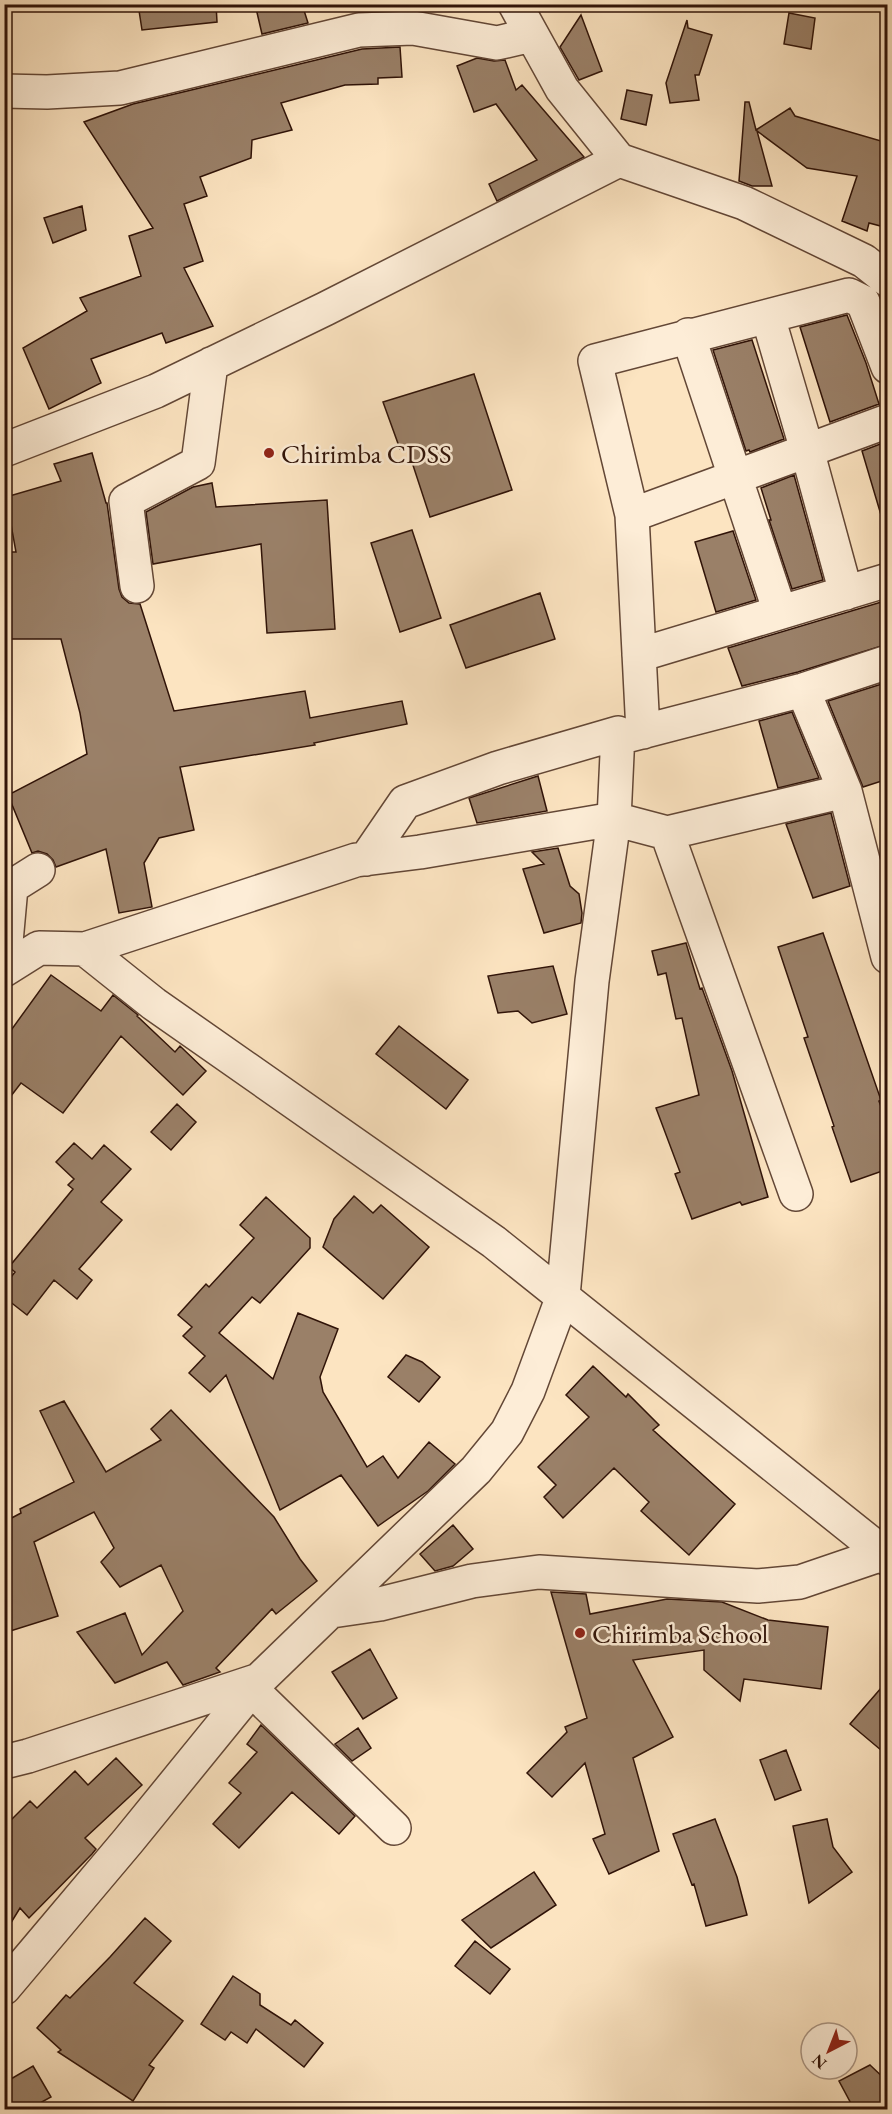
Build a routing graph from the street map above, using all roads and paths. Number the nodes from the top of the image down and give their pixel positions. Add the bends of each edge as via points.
1 (515, 4) edge
2 (532, 35) junction
3 (4, 91) edge
4 (619, 160) junction
5 (888, 280) edge
6 (768, 317) junction
7 (688, 335) junction
8 (211, 364) junction
9 (888, 367) edge
10 (888, 421) edge
11 (4, 450) edge
12 (807, 450) junction
13 (736, 477) junction
14 (633, 514) junction
15 (888, 580) edge
16 (137, 586) dead end
17 (846, 593) junction
18 (780, 612) junction
19 (639, 655) junction
20 (888, 662) edge
21 (803, 690) junction
22 (630, 735) junction
23 (845, 791) junction
24 (614, 819) junction
25 (667, 833) junction
26 (366, 859) junction
27 (38, 870) dead end
28 (878, 878) edge
29 (85, 949) junction
30 (888, 957) edge
31 (4, 964) edge
32 (4, 970) edge
33 (796, 1194) dead end
34 (563, 1296) junction
35 (886, 1555) edge
36 (332, 1611) junction
37 (255, 1684) junction
38 (4, 1762) edge
39 (394, 1828) dead end
40 (4, 1988) edge

1 - 2 street
2 - 3 street via 497,43 413,28 359,30 120,88
2 - 4 street via 562,89
4 - 5 street via 744,203 864,261
4 - 8 street
6 - 7 street
6 - 9 street via 849,295 863,302
6 - 12 street
7 - 13 street
7 - 14 street via 595,361
8 - 11 street via 156,391
8 - 16 street via 198,463 126,501
10 - 12 street
12 - 13 street
12 - 17 street
13 - 14 street
13 - 18 street
14 - 19 street
15 - 17 street
17 - 18 street
18 - 19 street
19 - 22 street
20 - 21 street
21 - 22 street
21 - 23 street
22 - 24 street
22 - 26 street via 618,733 498,768 405,802
23 - 25 street
23 - 28 street
24 - 25 street
24 - 26 street
24 - 34 street via 592,981
25 - 33 street
26 - 29 street
27 - 31 street via 11,887
28 - 30 street
29 - 32 street via 39,948
29 - 34 street via 154,1004 494,1242
34 - 35 street
34 - 36 street via 528,1391 507,1432 483,1462
35 - 36 street via 800,1581 758,1586 539,1572 472,1581 380,1604
36 - 37 street
37 - 38 street
37 - 39 street
37 - 40 street

